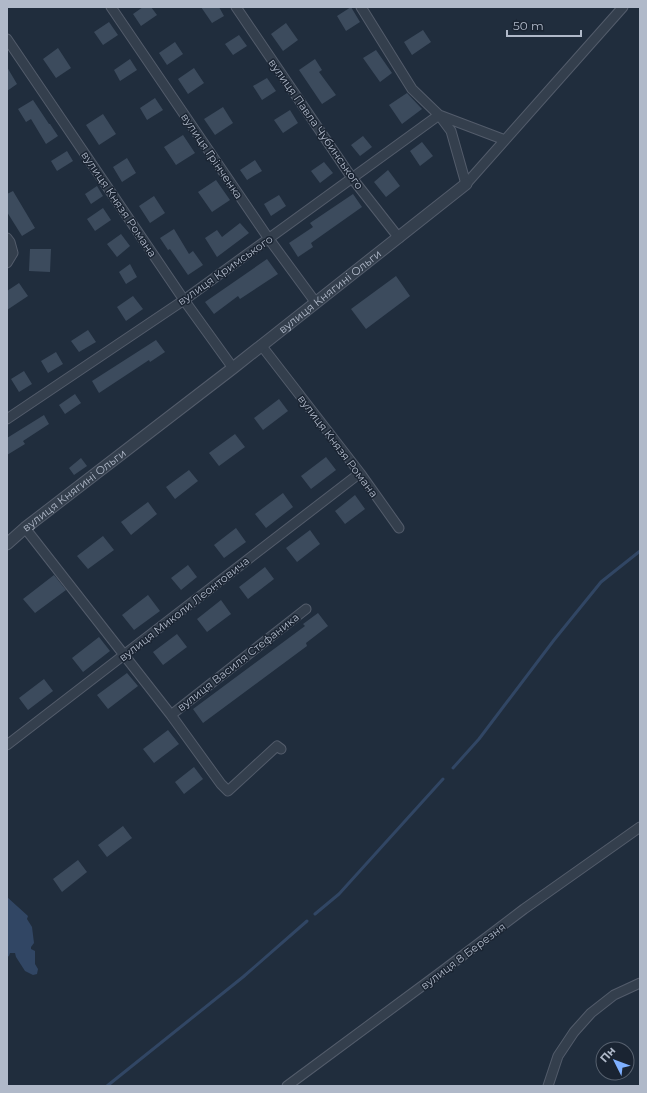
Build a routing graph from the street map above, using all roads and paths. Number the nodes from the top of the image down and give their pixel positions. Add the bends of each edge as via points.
1 (111, 7) edge
2 (236, 7) edge
3 (361, 7) edge
4 (623, 7) edge
5 (7, 39) edge
6 (439, 115) junction
7 (505, 140) junction
8 (352, 178) junction
9 (466, 184) junction
10 (7, 238) edge
11 (399, 238) junction
12 (269, 239) junction
13 (7, 263) edge
14 (184, 300) junction
15 (316, 302) junction
16 (261, 345) junction
17 (233, 368) junction
18 (7, 419) edge
19 (360, 473) junction
20 (25, 528) junction
21 (398, 528) dead end
22 (7, 544) edge
23 (306, 609) dead end
24 (124, 655) junction
25 (171, 714) junction
26 (7, 745) edge
27 (281, 749) dead end
28 (640, 827) edge
29 (640, 983) edge
30 (287, 1086) edge
31 (548, 1086) edge

1 - 12 street, вулиця Грінченка
2 - 8 street, вулиця Павла Чубинського
3 - 6 street via 412,89
4 - 7 street, вулиця Княгині Ольги
5 - 14 street, вулиця Князя Романа
6 - 7 street
6 - 8 street, вулиця Кримського
6 - 9 street via 451,131
7 - 9 street, вулиця Княгині Ольги
8 - 11 street, вулиця Павла Чубинського
8 - 12 street, вулиця Кримського
9 - 11 street, вулиця Княгині Ольги
10 - 13 street via 13,253
11 - 15 street, вулиця Княгині Ольги
12 - 14 street, вулиця Кримського
12 - 15 street, вулиця Грінченка
14 - 17 street, вулиця Князя Романа
14 - 18 street, вулиця Кримського
15 - 16 street, вулиця Княгині Ольги
16 - 17 street, вулиця Княгині Ольги
16 - 19 street, вулиця Князя Романа
17 - 20 street, вулиця Княгині Ольги
19 - 21 street, вулиця Князя Романа
19 - 24 street, вулиця Миколи Леонтовича
20 - 22 street, вулиця Княгині Ольги
20 - 24 street
23 - 25 street, вулиця Василя Стефаника
24 - 25 street
24 - 26 street, вулиця Миколи Леонтовича
25 - 27 street via 228,791 277,746
28 - 30 street, вулиця 8 Березня via 524,909
29 - 31 street via 614,995 591,1013 574,1032 558,1056

